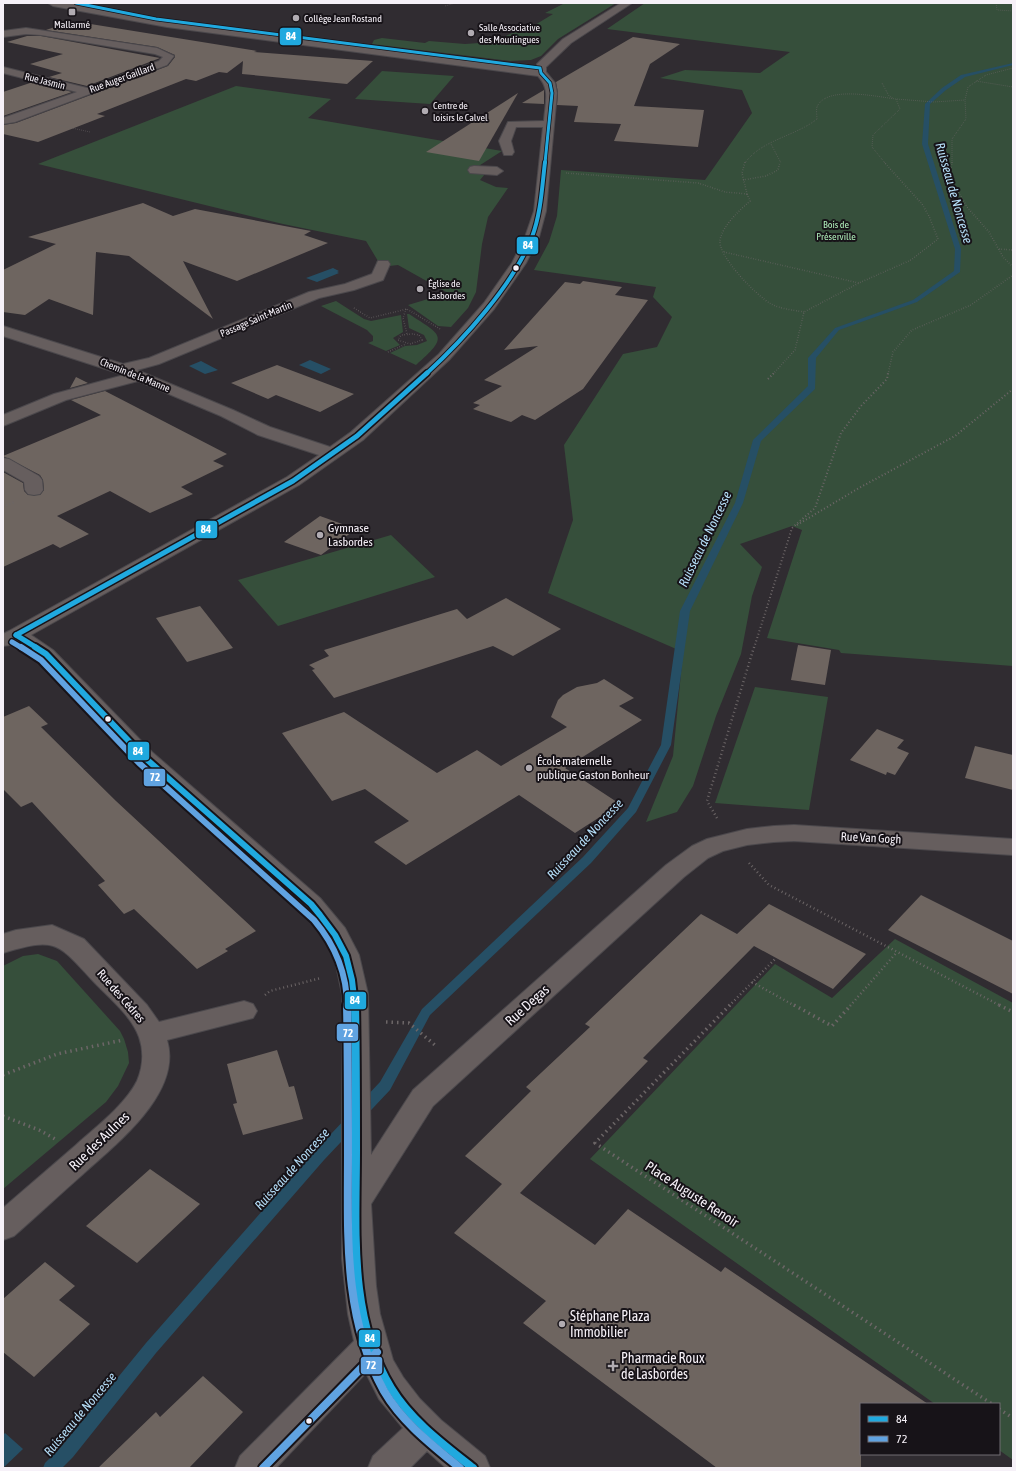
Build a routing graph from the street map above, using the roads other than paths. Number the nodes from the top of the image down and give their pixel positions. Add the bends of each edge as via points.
1 (53, 3) edge
2 (76, 3) edge
3 (627, 3) edge
4 (3, 34) edge
5 (3, 70) edge
6 (540, 71) junction
7 (87, 91) junction
8 (3, 121) edge
9 (548, 124) junction
10 (487, 161) dead end
11 (503, 162) junction
12 (474, 170) dead end
13 (384, 264) dead end
14 (3, 331) edge
15 (101, 361) junction
16 (122, 368) junction
17 (140, 376) junction
18 (60, 397) junction
19 (3, 421) edge
20 (264, 431) junction
21 (333, 454) junction
22 (3, 463) edge
23 (300, 463) junction
24 (34, 490) dead end
25 (10, 639) edge
26 (730, 840) joint
27 (1013, 846) edge
28 (3, 944) edge
29 (244, 1011) road end
30 (152, 1034) junction
31 (356, 1192) junction
32 (3, 1227) edge
33 (371, 1346) junction
34 (426, 1429) junction
35 (252, 1468) edge
36 (385, 1468) edge
37 (472, 1468) edge

1 - 6 street via 167,24
2 - 6 street via 164,20
3 - 6 street via 567,41
4 - 7 street, Rue Auger Gaillard via 41,32 157,51 169,56 163,63
5 - 7 street, Rue Jasmin
6 - 9 street via 552,87
7 - 8 street, Rue Auger Gaillard
9 - 11 street via 512,124 505,141
9 - 21 street via 540,211 528,247 490,306 437,364 357,436
10 - 11 street
11 - 12 street
13 - 16 street, Passage Saint-Martin via 378,277 314,295 154,362
14 - 15 street, Chemin de la Manne
15 - 16 street, Chemin de la Manne
15 - 18 street via 77,385
16 - 17 street, Chemin de la Manne
17 - 18 street
17 - 20 street, Chemin de la Manne
18 - 19 street
20 - 21 street, Chemin de la Manne
20 - 23 street, Chemin de la Manne
21 - 23 street
22 - 24 street via 33,480
23 - 25 street via 256,503
25 - 31 street via 46,654 144,757 311,904 338,936 352,971 356,1020
26 - 27 street, Rue Van Gogh via 794,833
26 - 31 street, Rue Degas via 700,852 676,871 423,1098
28 - 30 street, Rue des Cèdres via 16,939 52,934 75,945 138,1012
29 - 30 street, Rue des Cèdres
30 - 32 street, Rue des Aulnes via 156,1048 156,1064 150,1083 140,1100 85,1156
31 - 33 street via 357,1268
33 - 34 street via 391,1388
33 - 35 street
34 - 36 street
34 - 37 street

